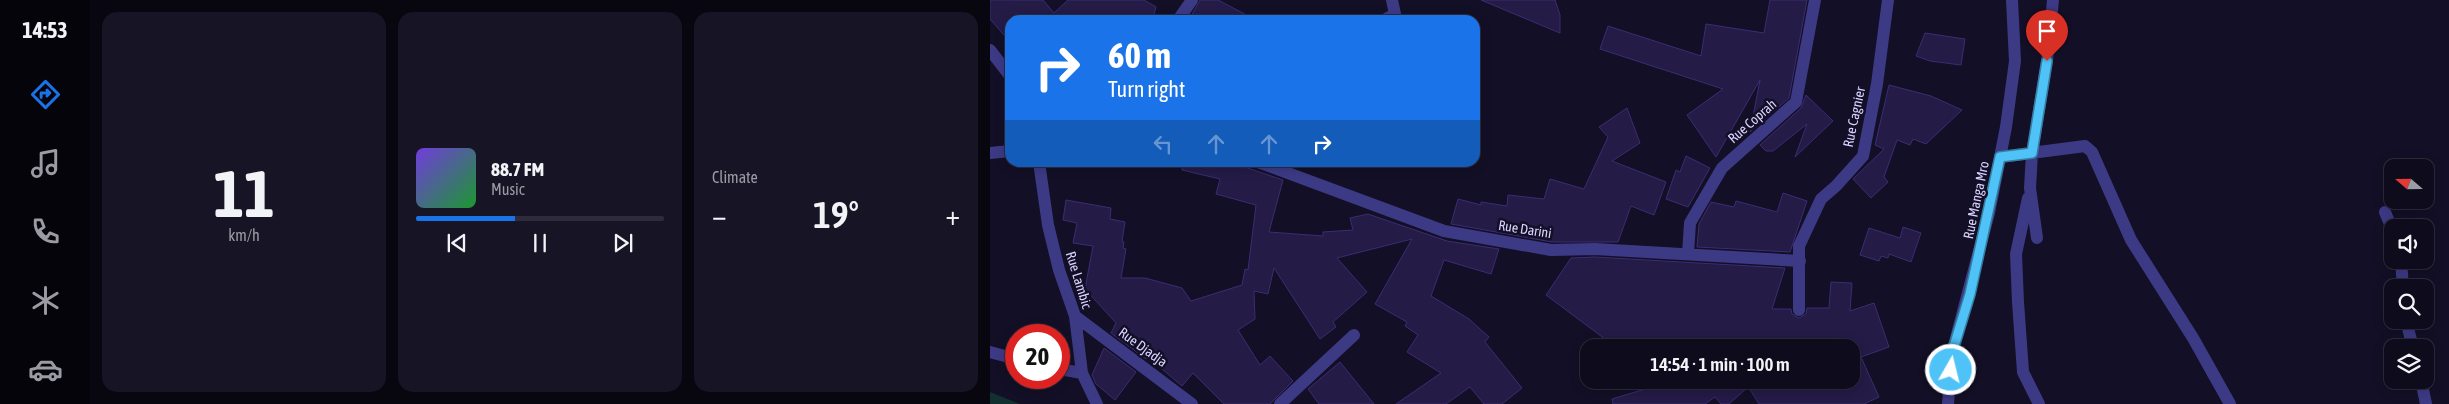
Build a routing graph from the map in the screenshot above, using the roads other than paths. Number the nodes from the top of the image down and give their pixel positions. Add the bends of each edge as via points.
1 (1192, 0) edge
2 (1392, 0) edge
3 (1815, 0) edge
4 (1888, 0) edge
5 (2012, 0) edge
6 (2053, 0) edge
7 (1182, 15) edge
8 (1393, 15) edge
9 (990, 50) edge
10 (1005, 70) edge
11 (1005, 151) edge
12 (990, 153) edge
13 (2032, 153) junction
14 (2000, 157) junction
15 (1040, 167) edge
16 (1271, 167) edge
17 (2030, 188) junction
18 (2385, 212) dead end
19 (2388, 219) edge
20 (2037, 238) dead end
21 (1688, 254) junction
22 (1800, 261) junction
23 (1800, 310) dead end
24 (1075, 316) junction
25 (1354, 335) dead end
26 (990, 352) edge
27 (1005, 356) edge
28 (1070, 370) edge
29 (1082, 373) junction
30 (2422, 389) edge
31 (1097, 404) edge
32 (1192, 404) edge
33 (1280, 404) edge
34 (1948, 404) edge
35 (2039, 404) edge
36 (2230, 404) edge
37 (2426, 404) edge

1 - 7 street
2 - 8 street
3 - 21 street, Rue Coprah via 1796,102 1722,168 1690,223
4 - 22 street, Rue Cagnier via 1862,156 1821,199 1800,246
5 - 14 street, Rue Manga Mro via 2015,62
6 - 13 street
9 - 10 street
11 - 12 street
13 - 14 street
13 - 17 street
13 - 36 street via 2085,146 2092,152 2131,240
14 - 34 street, Rue Manga Mro via 1970,294 1952,353
15 - 24 street, Rue Lambic via 1048,225
16 - 21 street, Rue Darini via 1444,231 1551,250
17 - 20 street
17 - 35 street via 2016,254 2023,372
18 - 19 street
21 - 22 street, Rue Darini
22 - 23 street, Rue Cagnier
24 - 29 street, Rue Lambic
24 - 32 street, Rue Djadja
25 - 33 street
26 - 27 street
28 - 29 street
29 - 31 street, Rue Lambic
30 - 37 street

